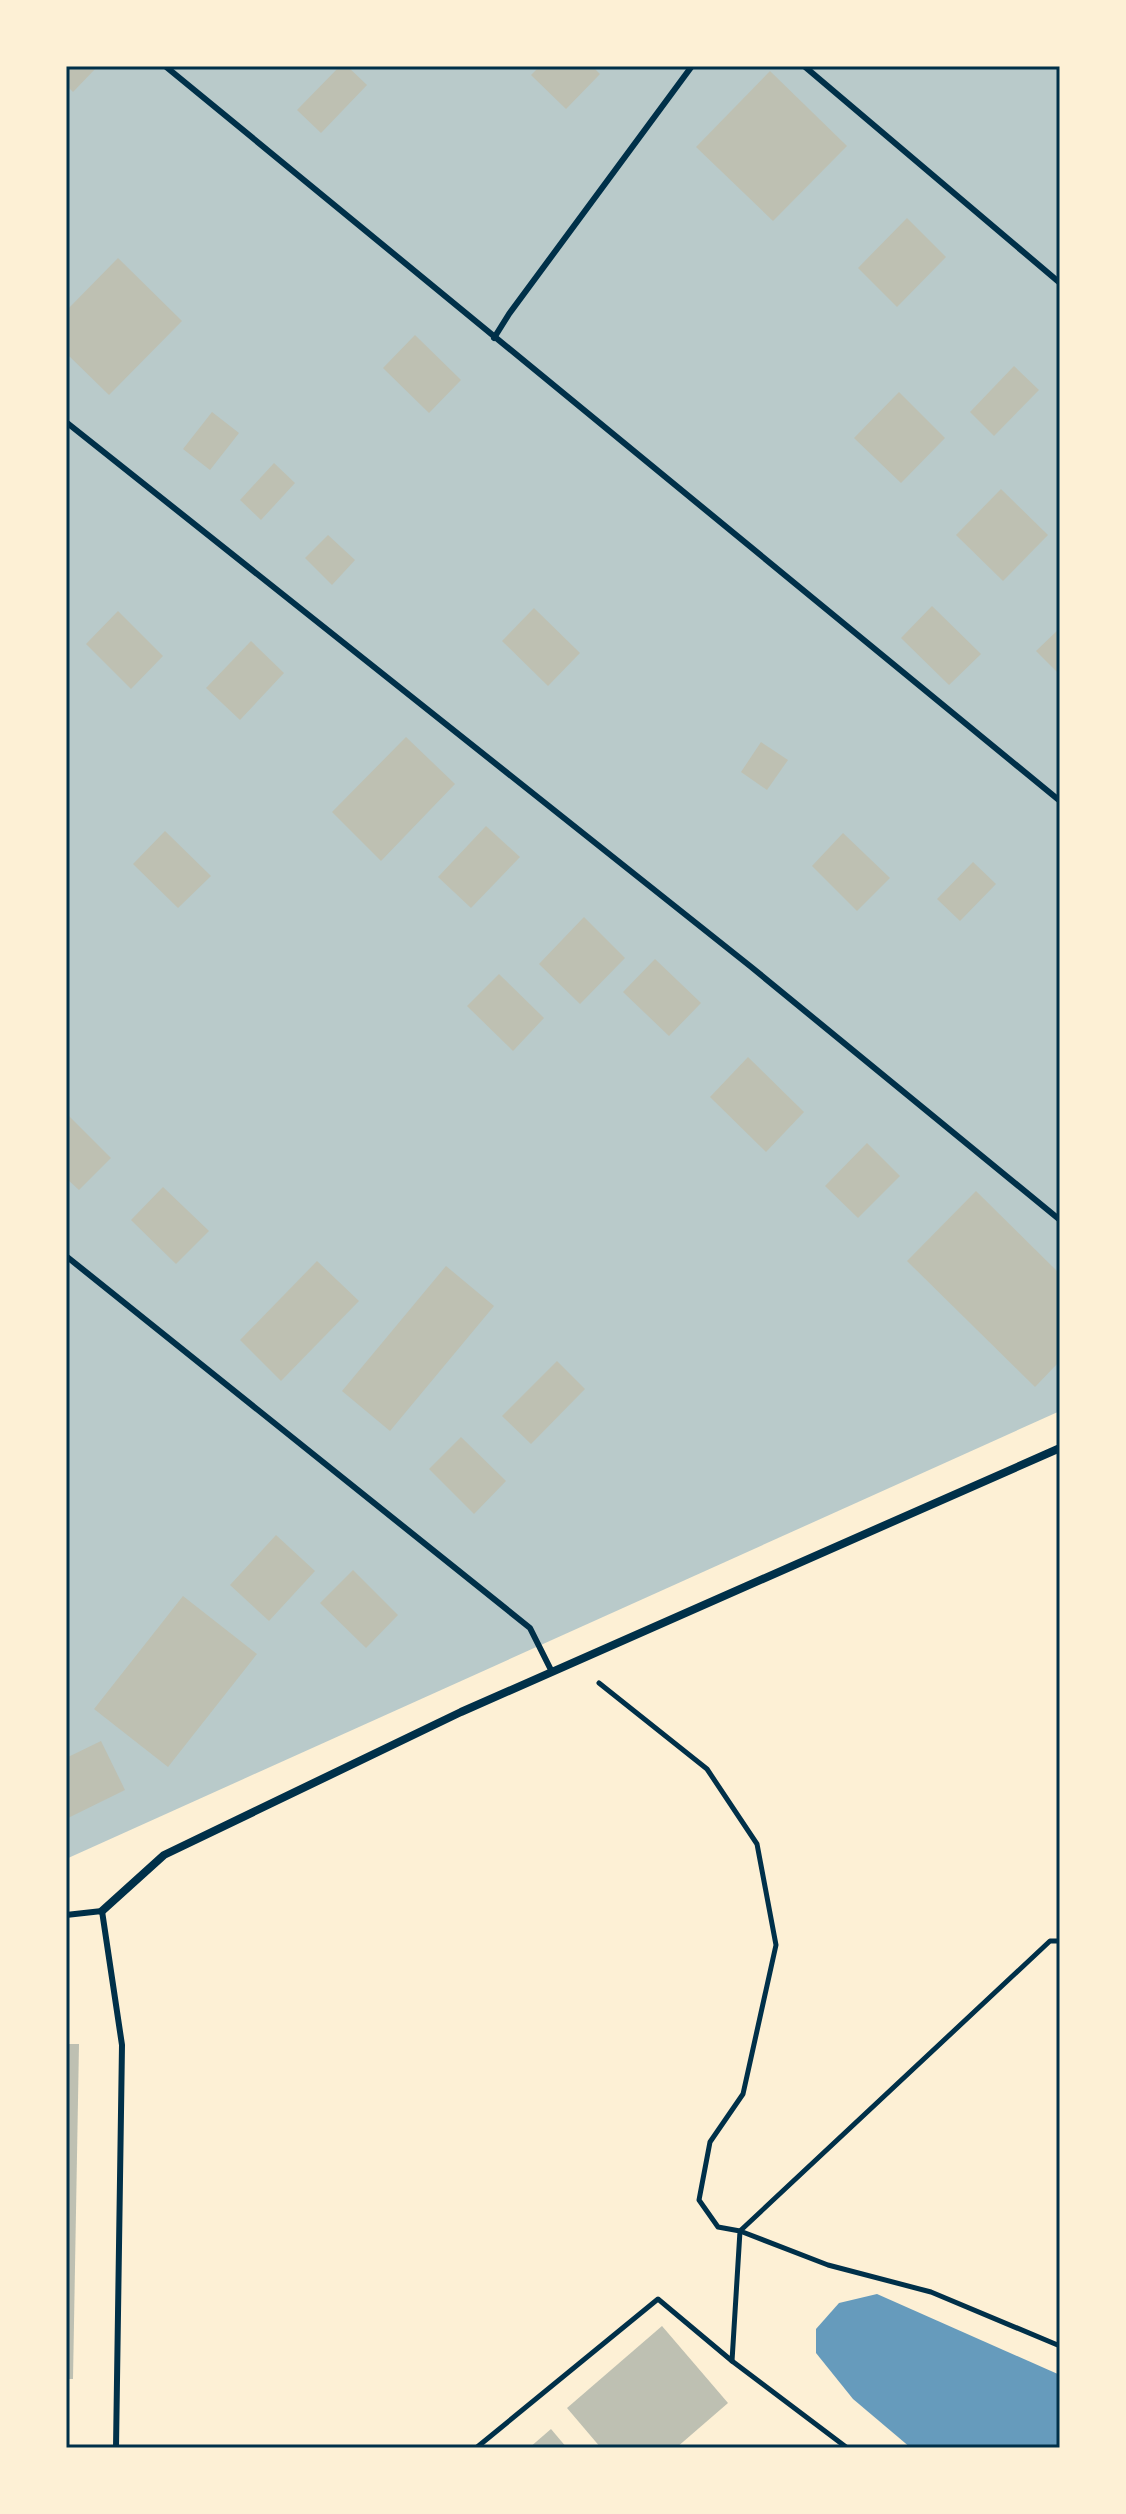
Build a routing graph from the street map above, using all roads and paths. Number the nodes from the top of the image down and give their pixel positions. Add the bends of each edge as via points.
1 (165, 66) edge
2 (692, 66) edge
3 (804, 66) edge
4 (1060, 283) edge
5 (494, 338) junction
6 (66, 422) edge
7 (1060, 801) edge
8 (1060, 1220) edge
9 (66, 1256) edge
10 (1060, 1448) edge
11 (552, 1672) junction
12 (599, 1683) dead end
13 (102, 1911) junction
14 (66, 1915) edge
15 (1060, 1941) edge
16 (740, 2231) junction
17 (1060, 2346) edge
18 (732, 2361) junction
19 (116, 2448) edge
20 (476, 2448) edge
21 (846, 2448) edge

1 - 5 lane
2 - 5 lane
3 - 4 lane
5 - 7 lane
6 - 8 lane
9 - 11 lane via 530,1628
10 - 11 street
11 - 13 street via 164,1855
12 - 16 path via 707,1769 757,1844 776,1945 743,2094 710,2142 699,2200 718,2227
13 - 14 lane
13 - 19 lane via 122,2045
15 - 16 path via 1050,1941
16 - 17 path via 828,2265 931,2292
16 - 18 path
18 - 20 path via 658,2299
18 - 21 path

